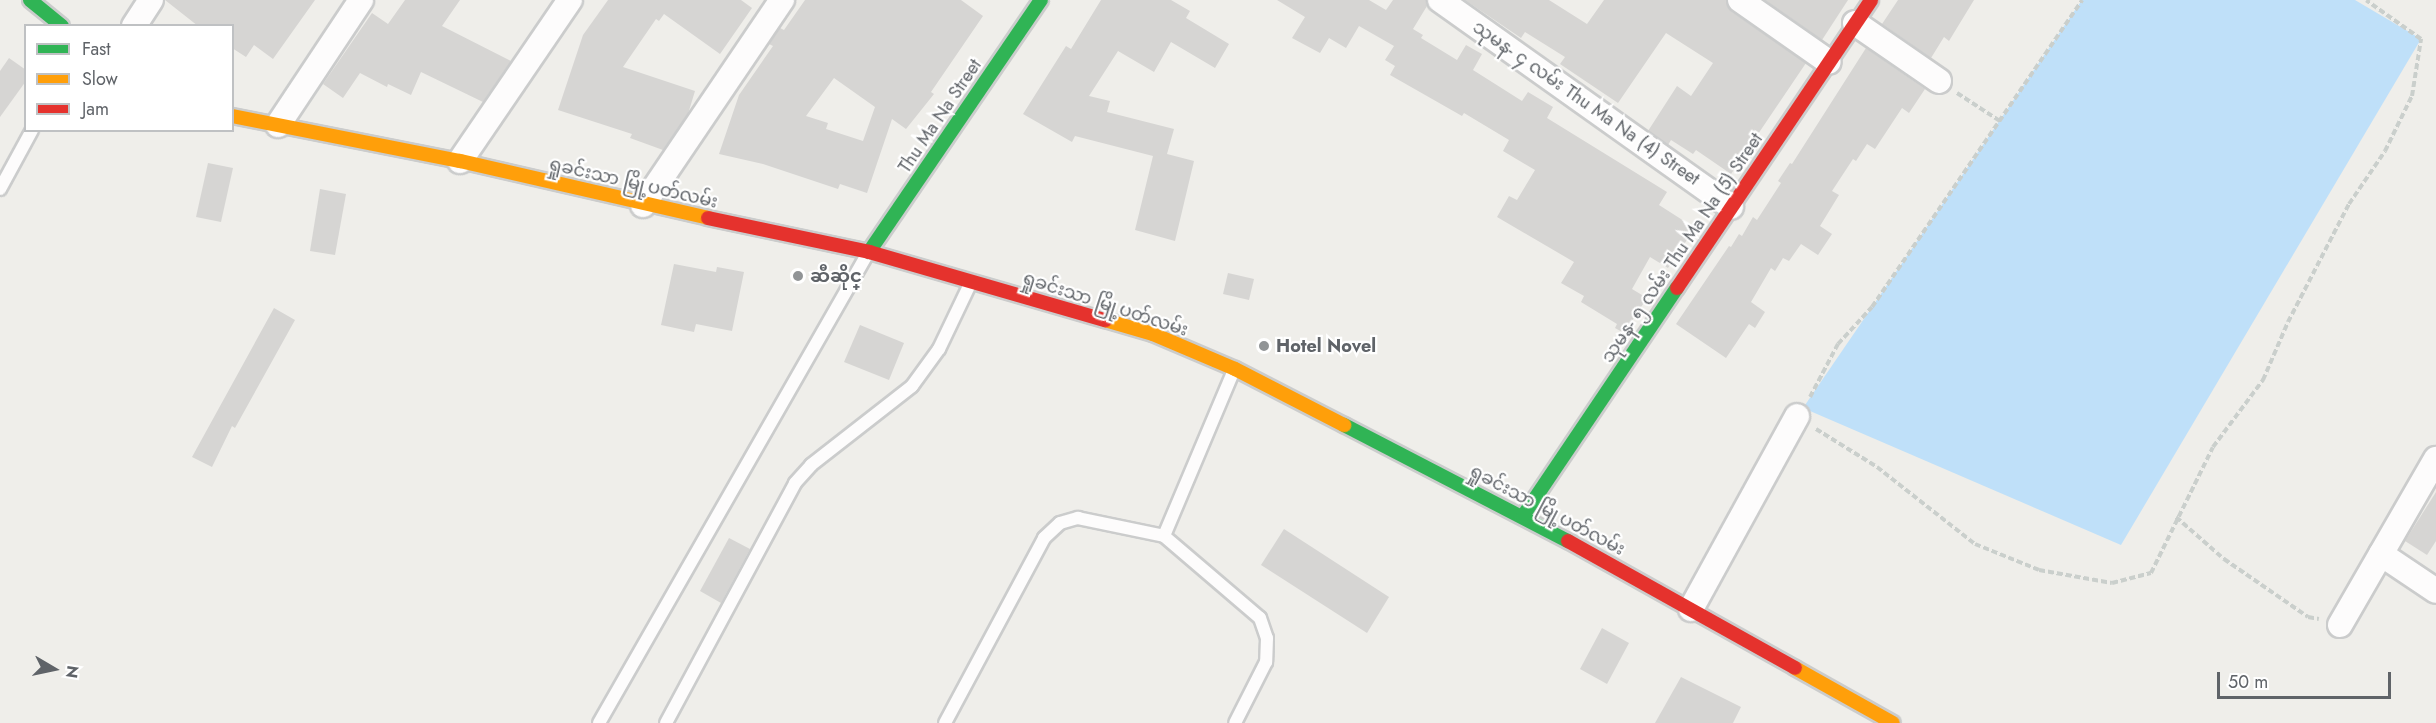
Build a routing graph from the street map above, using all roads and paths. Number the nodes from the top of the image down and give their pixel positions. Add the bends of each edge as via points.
1 (30, 0) edge
2 (151, 0) edge
3 (361, 0) edge
4 (570, 0) edge
5 (782, 0) edge
6 (1041, 0) edge
7 (1440, 0) edge
8 (1740, 0) edge
9 (1870, 0) edge
10 (2082, 0) edge
11 (2366, 0) edge
12 (1855, 23) junction
13 (60, 24) edge
14 (135, 24) edge
15 (1829, 62) junction
16 (1939, 81) joint
17 (234, 116) edge
18 (2000, 121) junction
19 (278, 125) junction
20 (31, 132) edge
21 (460, 161) junction
22 (0, 189) edge
23 (643, 205) junction
24 (1731, 207) junction
25 (869, 252) junction
26 (971, 281) junction
27 (1234, 369) junction
28 (1797, 416) junction
29 (2436, 459) edge
30 (1523, 516) junction
31 (2176, 517) junction
32 (1164, 536) junction
33 (2381, 554) junction
34 (2436, 591) edge
35 (1691, 609) junction
36 (2340, 625) joint
37 (599, 723) edge
38 (666, 723) edge
39 (945, 723) edge
40 (1235, 723) edge
41 (1893, 723) edge

1 - 13 main road
2 - 14 street
3 - 19 street
4 - 21 street
5 - 23 street
6 - 25 main road, Thu Ma Na Street
7 - 24 street, သုမန- ၄ လမ်း Thu Ma Na (4) Street
8 - 15 street
9 - 12 main road, သုမန- ၅ လမ်း Thu Ma Na (5) Street
10 - 18 path
11 - 31 path via 2421,39 2412,96 2385,151 2349,204 2288,322 2263,380 2213,447
12 - 15 main road, သုမန- ၅ လမ်း Thu Ma Na (5) Street
12 - 16 street
15 - 24 main road, သုမန- ၅ လမ်း Thu Ma Na (5) Street
16 - 18 path
17 - 19 main road, ရှုခင်းသာ မြို့ပတ်လမ်း
18 - 28 path via 1872,307 1838,344 1818,386
19 - 21 main road, ရှုခင်းသာ မြို့ပတ်လမ်း
20 - 22 lane
21 - 23 main road, ရှုခင်းသာ မြို့ပတ်လမ်း
23 - 25 main road, ရှုခင်းသာ မြို့ပတ်လမ်း
24 - 30 main road, သုမန- ၅ လမ်း Thu Ma Na (5) Street
25 - 26 main road, ရှုခင်းသာ မြို့ပတ်လမ်း
25 - 37 lane
26 - 27 main road, ရှုခင်းသာ မြို့ပတ်လမ်း via 1153,334
26 - 38 lane via 939,349 912,386 811,465 795,483
27 - 30 main road, ရှုခင်းသာ မြို့ပတ်လမ်း
27 - 32 lane
28 - 31 path via 1877,467 1975,544 2039,570 2112,583 2151,573
28 - 35 street
29 - 33 street
30 - 35 main road, ရှုခင်းသာ မြို့ပတ်လမ်း
31 - 36 path via 2224,560 2308,617
32 - 39 lane via 1078,518 1060,523 1044,538
32 - 40 lane via 1260,618 1267,638 1266,663
33 - 34 street
33 - 36 street
35 - 41 main road, ရှုခင်းသာ မြို့ပတ်လမ်း

